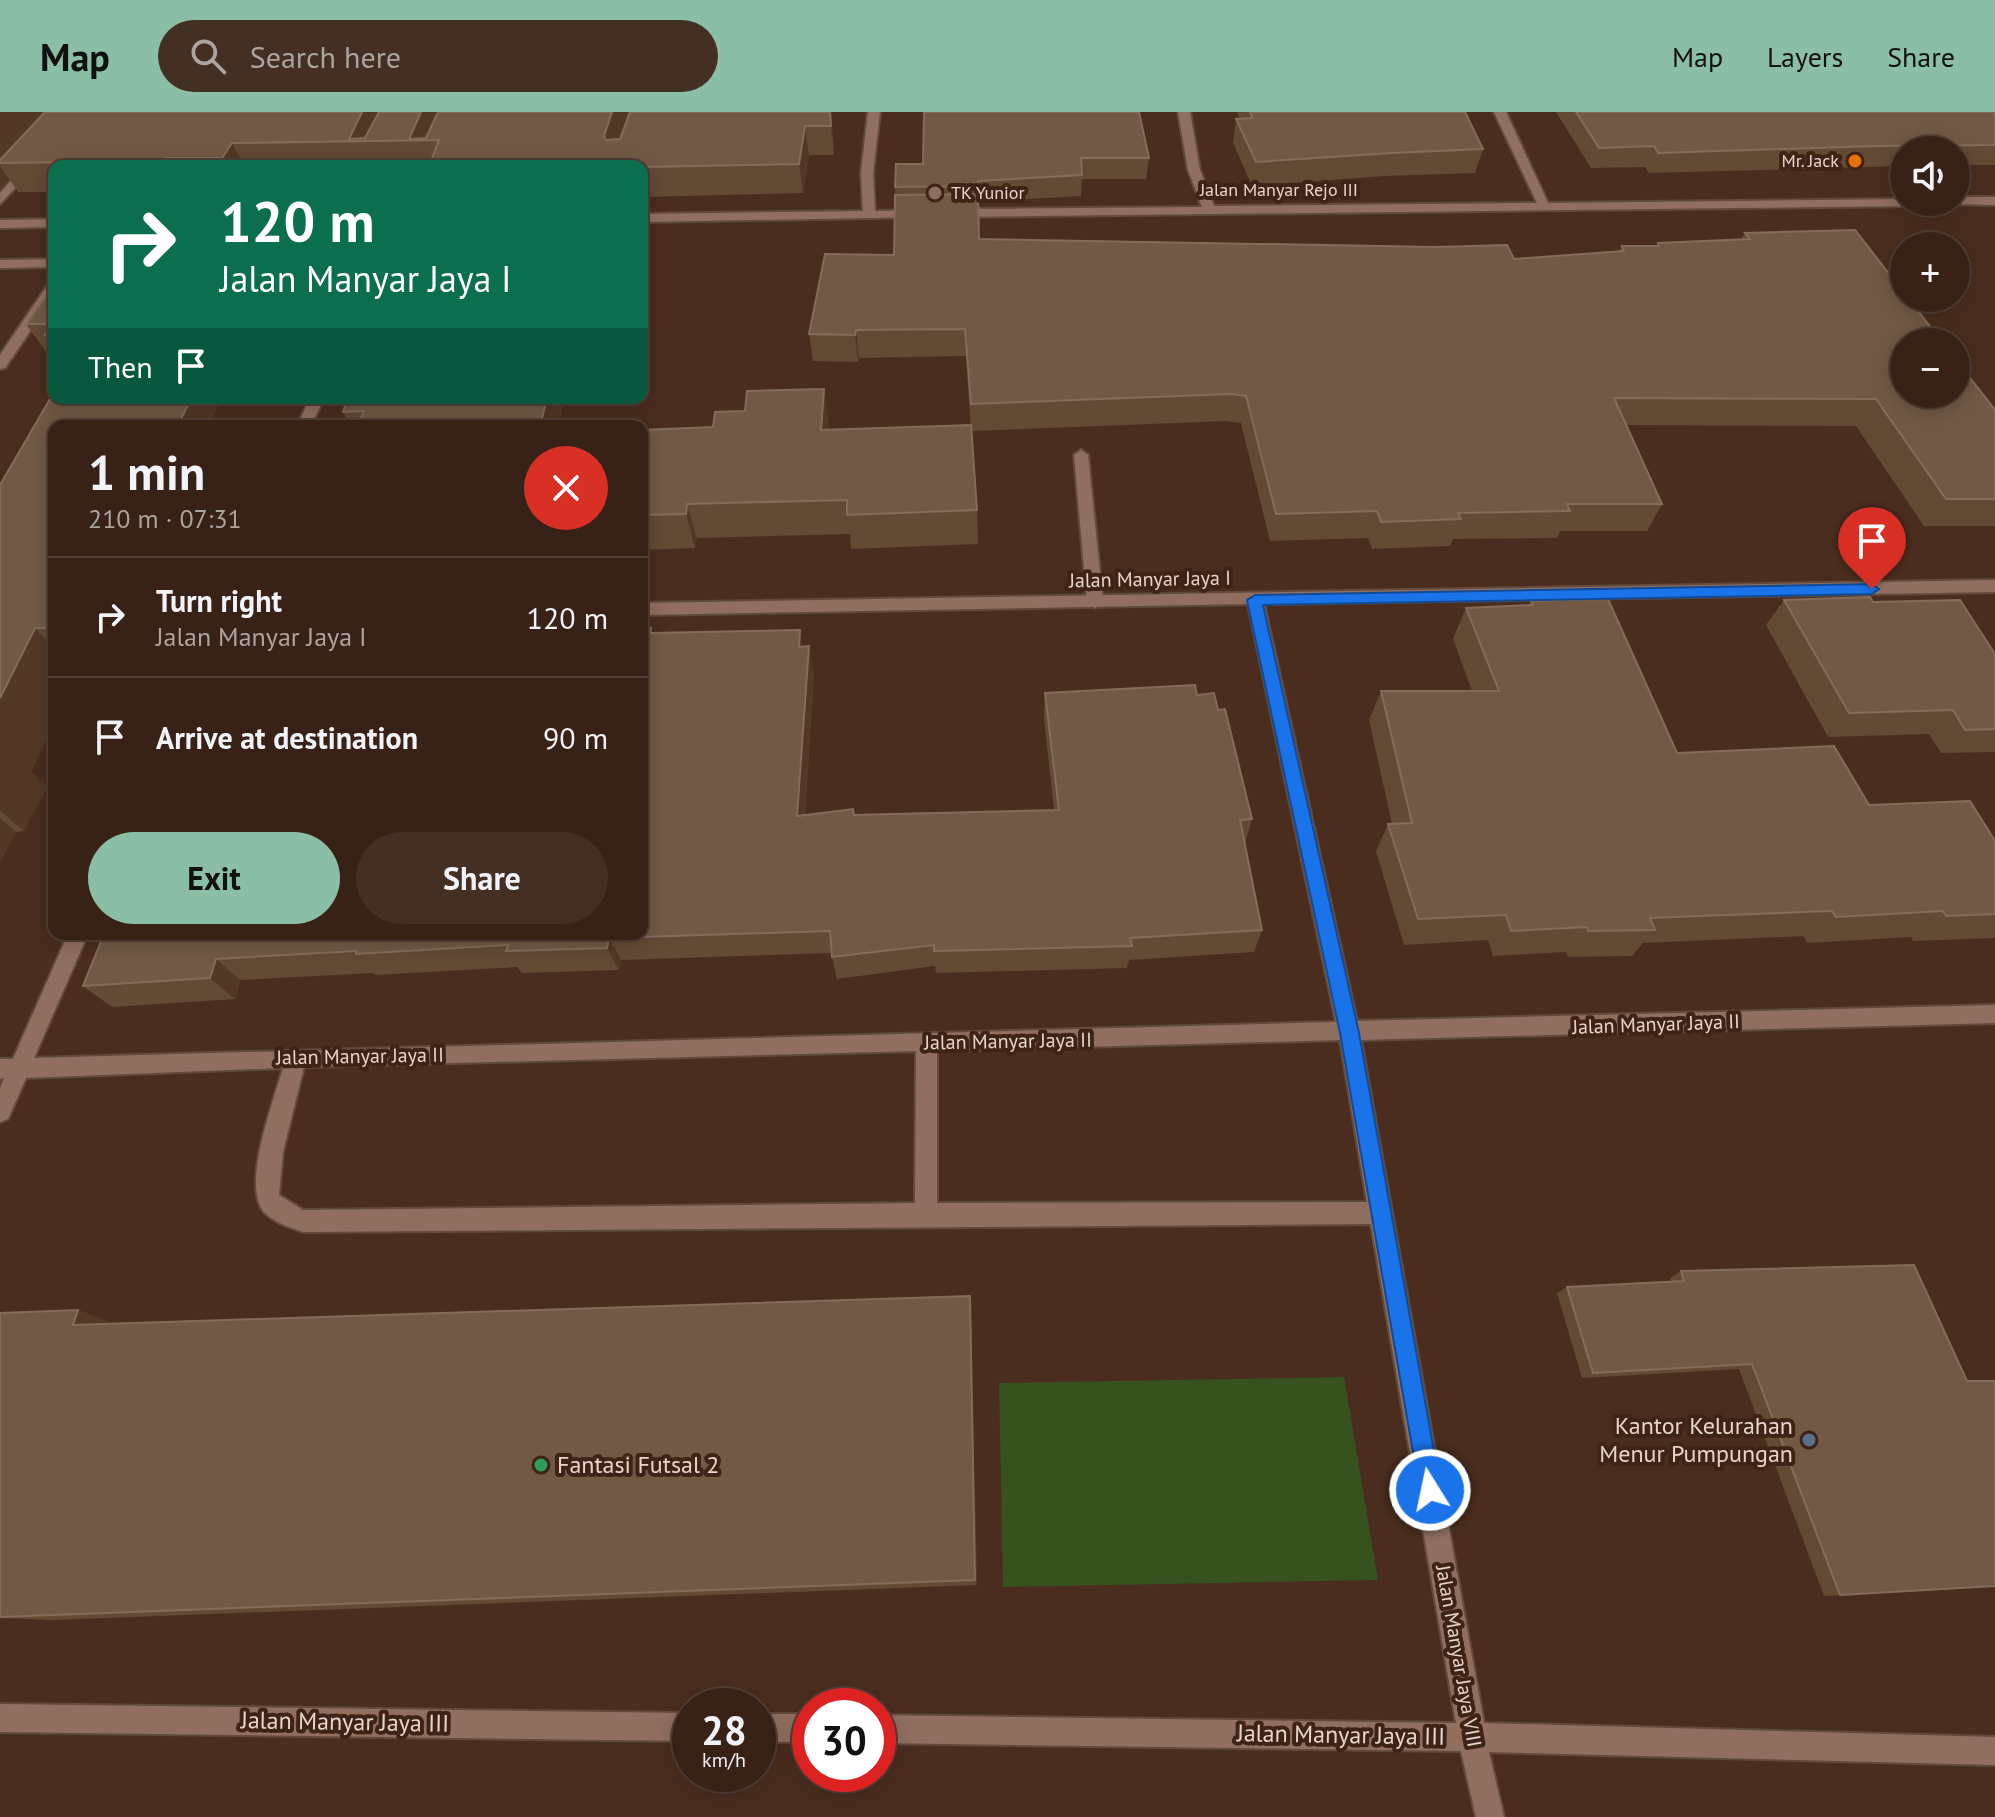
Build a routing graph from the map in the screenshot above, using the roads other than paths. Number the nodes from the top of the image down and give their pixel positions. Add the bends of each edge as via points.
1 (874, 112) edge
2 (1184, 112) edge
3 (1500, 112) edge
4 (37, 157) edge
5 (0, 200) edge
6 (1970, 201) edge
7 (1995, 201) edge
8 (1890, 202) edge
9 (1545, 208) junction
10 (1209, 209) junction
11 (931, 213) edge
12 (947, 213) edge
13 (869, 214) junction
14 (648, 218) edge
15 (48, 223) edge
16 (0, 224) edge
17 (48, 263) edge
18 (0, 264) edge
19 (48, 295) edge
20 (0, 365) edge
21 (1081, 455) dead end
22 (1995, 586) edge
23 (1255, 600) junction
24 (1095, 602) junction
25 (648, 609) edge
26 (75, 940) edge
27 (1995, 1014) edge
28 (1349, 1033) junction
29 (927, 1043) junction
30 (296, 1058) junction
31 (10, 1068) edge
32 (0, 1112) edge
33 (1382, 1213) junction
34 (926, 1214) junction
35 (0, 1718) edge
36 (672, 1727) edge
37 (896, 1729) edge
38 (1472, 1737) junction
39 (1995, 1751) edge
40 (1490, 1817) edge

1 - 13 street via 867,173
2 - 10 street via 1194,170
3 - 9 street
4 - 5 street
6 - 7 street
8 - 9 street, Jalan Manyar Rejo III
9 - 10 street, Jalan Manyar Rejo III
10 - 12 street, Jalan Manyar Rejo III
11 - 13 street
13 - 14 street
15 - 16 street
17 - 18 street
19 - 20 street
21 - 24 street
22 - 23 street, Jalan Manyar Jaya I
23 - 24 street, Jalan Manyar Jaya I
23 - 28 street, Jalan Manyar Jaya VIII
24 - 25 street, Jalan Manyar Jaya I
26 - 31 street
27 - 28 street, Jalan Manyar Jaya II
28 - 29 street, Jalan Manyar Jaya II
28 - 33 street, Jalan Manyar Jaya VIII
29 - 30 street, Jalan Manyar Jaya II
29 - 34 street
30 - 31 street, Jalan Manyar Jaya II
30 - 34 street via 267,1176 268,1197 279,1212 303,1221
31 - 32 street
33 - 34 street
33 - 38 street, Jalan Manyar Jaya VIII
35 - 36 street, Jalan Manyar Jaya III
37 - 38 street, Jalan Manyar Jaya III
38 - 39 street, Jalan Manyar Jaya III
38 - 40 street, Jalan Manyar Jaya VIII

